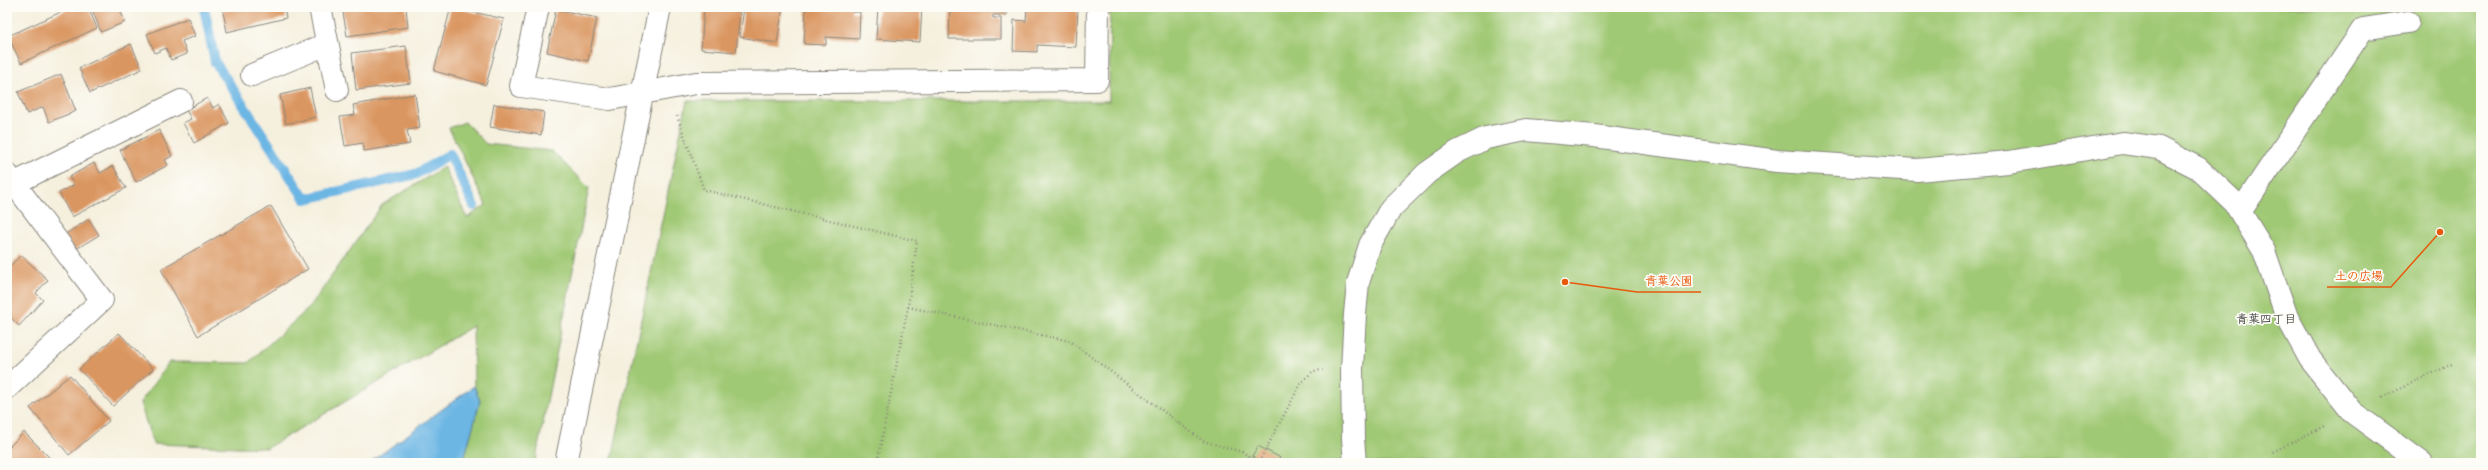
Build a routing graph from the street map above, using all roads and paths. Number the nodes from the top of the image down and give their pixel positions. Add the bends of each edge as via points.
1 (320, 7) edge
2 (538, 7) edge
3 (660, 7) edge
4 (1098, 7) edge
5 (2408, 22) dead end
6 (327, 44) junction
7 (252, 75) dead end
8 (337, 90) dead end
9 (642, 94) junction
10 (181, 101) dead end
11 (677, 114) dead end
12 (10, 179) edge
13 (2240, 212) junction
14 (908, 307) junction
15 (2452, 364) dead end
16 (1352, 369) junction
17 (7, 388) edge
18 (2352, 412) junction
19 (2273, 452) dead end
20 (566, 463) edge
21 (877, 463) edge
22 (1260, 463) edge
23 (1355, 463) edge
24 (2422, 463) edge

1 - 6 street
2 - 9 street via 521,86 610,99
3 - 9 street
4 - 9 street via 1097,80 696,83
5 - 13 street via 2363,30
6 - 7 street
6 - 8 street
9 - 20 street
10 - 12 street
11 - 14 path via 704,190 917,241
12 - 17 street via 102,300
13 - 16 street via 2234,202 2198,168 2159,148 2123,143 2009,162 1917,170 1777,161 1594,136 1526,130 1486,138 1458,152 1427,173 1391,208 1370,245 1358,283
13 - 18 street via 2264,251 2287,317 2310,359
14 - 21 path
14 - 22 path via 1070,341 1203,441 1242,452
15 - 18 path
16 - 22 path via 1313,371 1301,383
16 - 23 street
18 - 19 path
18 - 24 street

